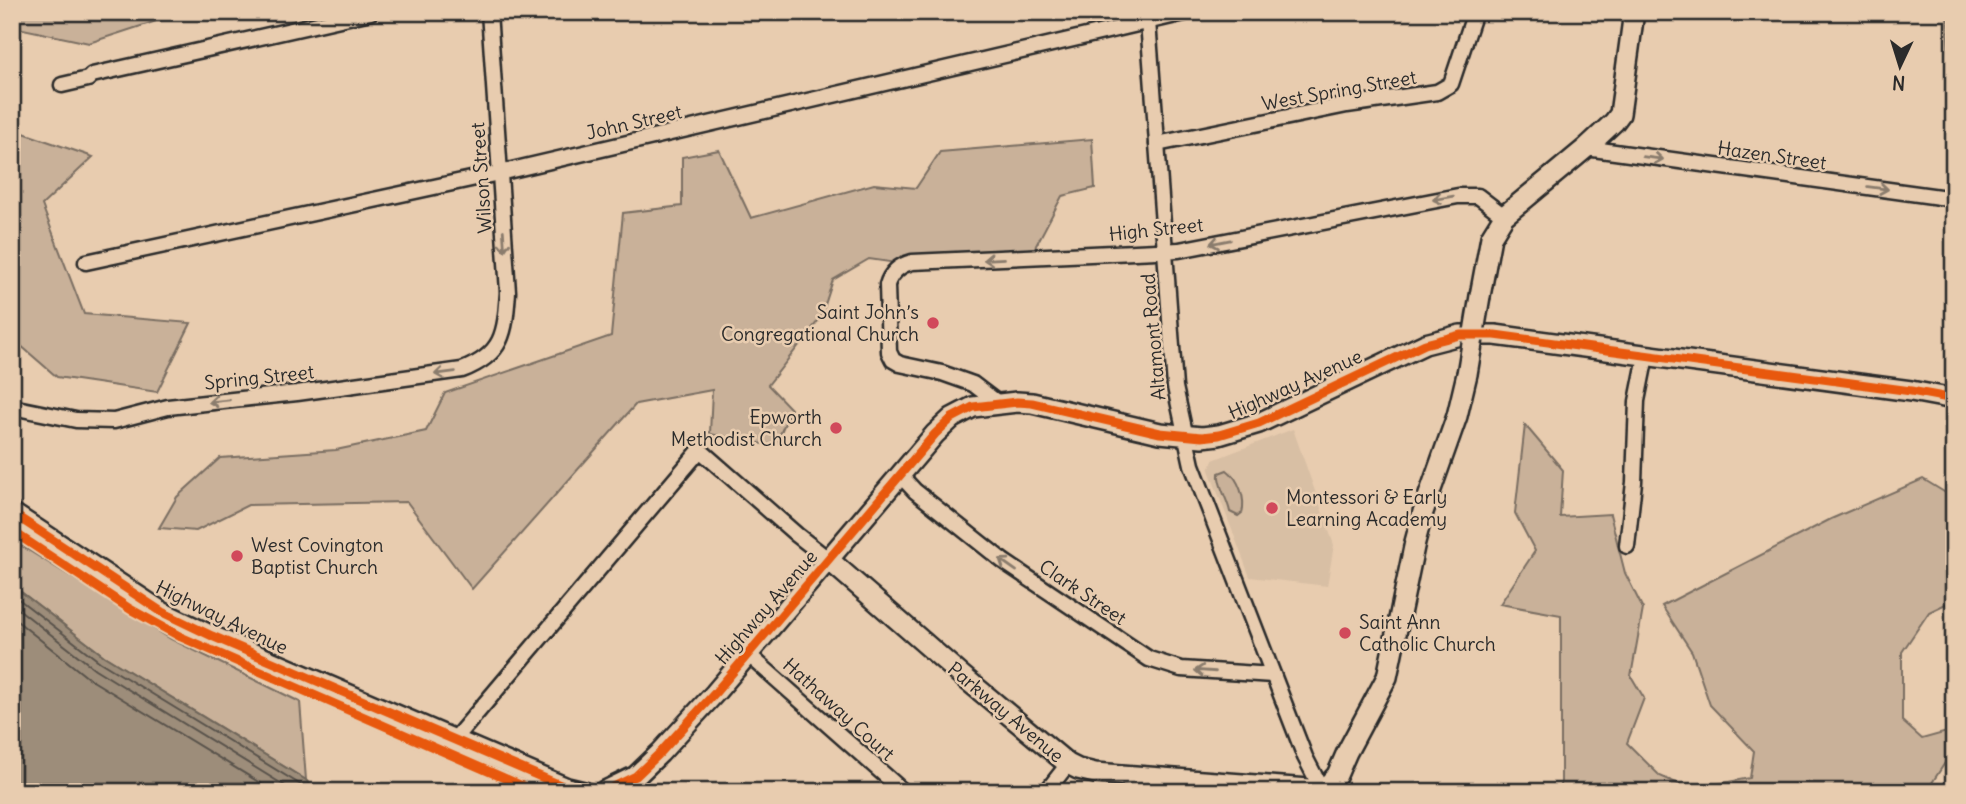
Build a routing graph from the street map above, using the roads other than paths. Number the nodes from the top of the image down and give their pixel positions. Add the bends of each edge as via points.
1 (371, 12) edge
2 (489, 12) edge
3 (1189, 12) edge
4 (1475, 12) edge
5 (1634, 12) edge
6 (1148, 21) junction
7 (62, 85) dead end
8 (1157, 144) junction
9 (1586, 148) junction
10 (499, 173) junction
11 (1954, 199) edge
12 (1504, 216) junction
13 (1165, 250) junction
14 (86, 262) dead end
15 (500, 340) joint
16 (1646, 356) junction
17 (1954, 400) edge
18 (998, 402) junction
19 (12, 407) edge
20 (1184, 436) junction
21 (900, 475) junction
22 (12, 513) edge
23 (1627, 546) dead end
24 (829, 560) junction
25 (748, 654) junction
26 (1273, 675) junction
27 (454, 740) junction
28 (1068, 764) junction
29 (1322, 791) edge
30 (584, 792) edge
31 (603, 792) edge
32 (904, 792) edge
33 (1046, 792) edge

1 - 7 street
2 - 10 street, Wilson Street
3 - 6 street, John Street
4 - 8 street, West Spring Street via 1451,85 1437,92 1347,105
5 - 9 main road via 1620,114
6 - 8 street, Altamont Road
6 - 10 street, John Street
8 - 13 street, Altamont Road
9 -> 11 street, Hazen Street
9 - 12 main road
10 - 14 street, John Street
10 -> 15 street, Wilson Street via 508,292 506,328
12 -> 13 street, High Street via 1478,196 1458,196
12 - 29 main road, bridge via 1491,237 1457,416 1423,512 1387,677 1337,775
13 -> 18 street, High Street via 927,261 904,264 890,275 892,360 973,384
13 - 20 street, Altamont Road via 1175,387
15 -> 19 street, Spring Street via 479,364 462,370 168,407 114,421 76,420
16 - 17 main road, Highway Avenue
16 - 20 main road, Highway Avenue via 1495,335 1448,336 1239,430
16 - 23 street via 1637,401
18 - 20 main road, Highway Avenue via 1032,403
18 - 21 main road, Highway Avenue via 952,418
20 - 26 street, Altamont Road
21 - 24 main road, Highway Avenue
26 -> 21 street, Clark Street via 1181,669 1149,659 1003,561
22 - 27 main road, Highway Avenue via 162,611
24 - 25 main road, Highway Avenue
24 - 27 street, Parkway Avenue via 700,450
24 - 28 main road, Parkway Avenue
25 - 31 main road, Highway Avenue via 645,768
25 - 32 street, Hathaway Court
26 - 29 street, Altamont Road
27 - 30 main road, Highway Avenue
28 - 29 main road, Parkway Avenue via 1095,773
28 - 33 street

